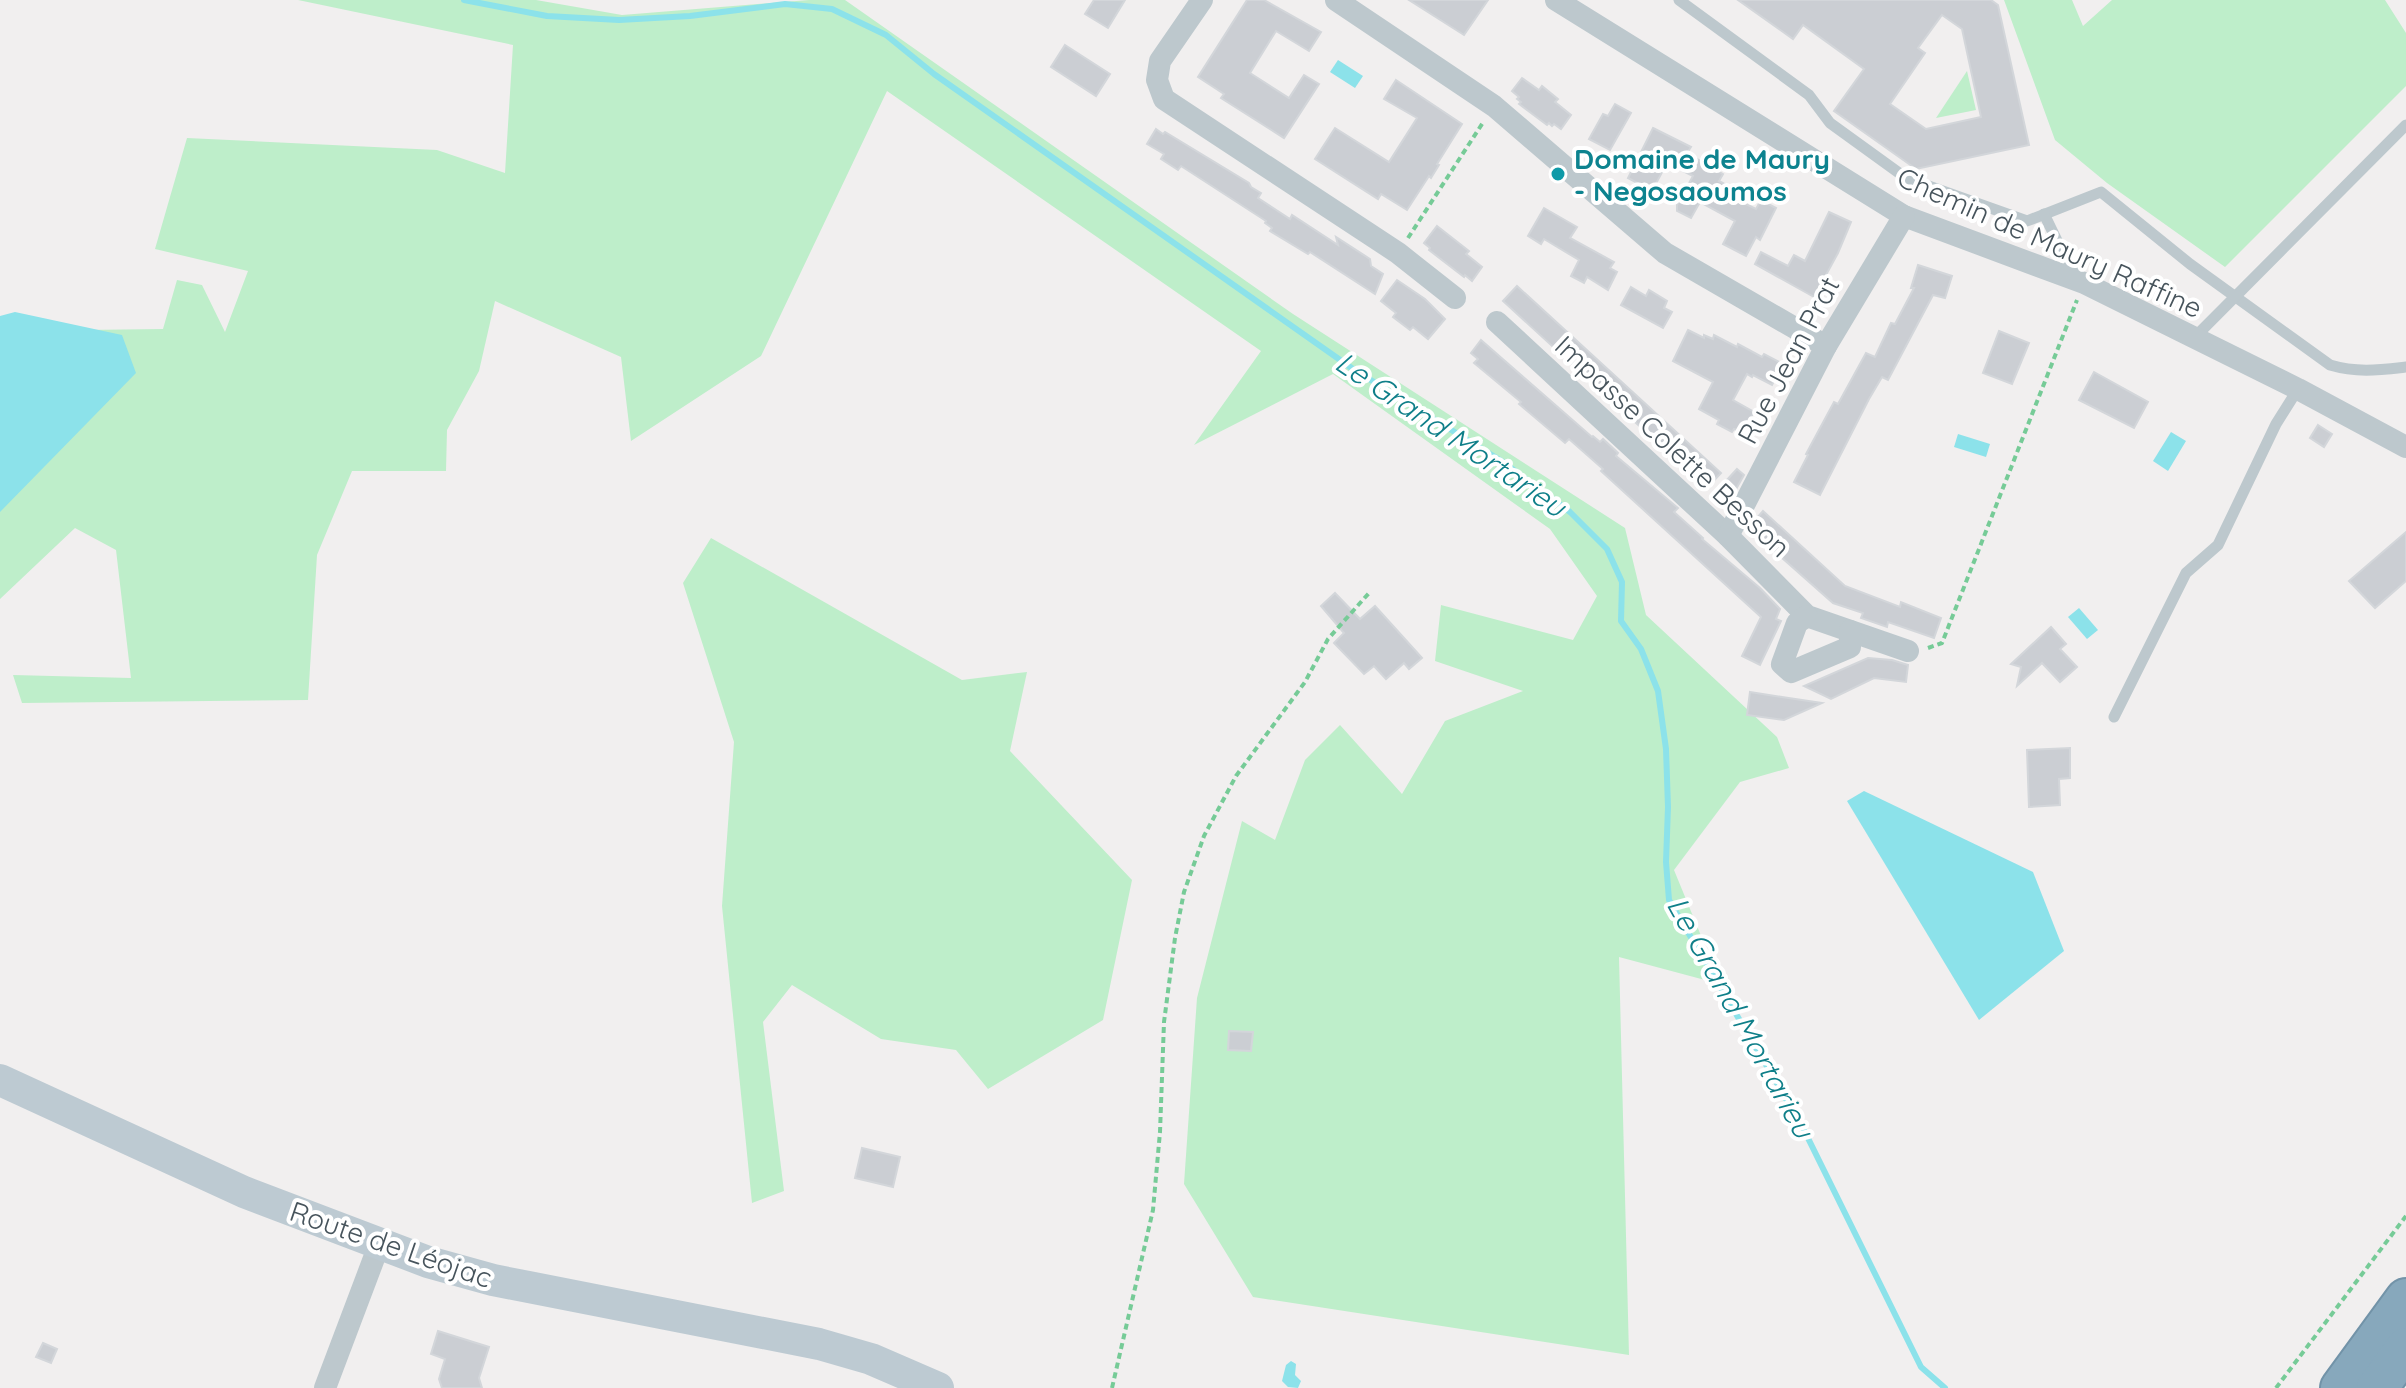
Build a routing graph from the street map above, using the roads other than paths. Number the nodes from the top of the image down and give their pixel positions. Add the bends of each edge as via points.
1 (1202, 0) edge
2 (1336, 0) edge
3 (1556, 0) edge
4 (1679, 0) edge
5 (2406, 125) edge
6 (2044, 214) junction
7 (1904, 216) junction
8 (2084, 283) junction
9 (2235, 297) junction
10 (1455, 298) dead end
11 (1497, 322) dead end
12 (2194, 338) junction
13 (1826, 346) junction
14 (2406, 367) edge
15 (2298, 389) junction
16 (2406, 447) edge
17 (1728, 536) junction
18 (1807, 616) junction
19 (1850, 631) junction
20 (1908, 651) road end
21 (2114, 717) dead end
22 (0, 1080) edge
23 (379, 1245) junction
24 (2406, 1299) edge
25 (2406, 1348) edge
26 (325, 1388) edge
27 (938, 1388) edge
28 (2341, 1388) edge
29 (2377, 1388) edge

1 - 10 street via 1160,61 1157,80 1164,99 1398,253
2 - 13 street via 1494,106 1665,253
3 - 7 street, Chemin de Maury Raffine
4 - 6 lane via 1809,95 1830,123 1906,178 2027,221
5 - 9 lane
6 - 8 lane
6 - 9 lane via 2101,192
7 - 8 street, Chemin de Maury Raffine
7 - 13 street, Rue Jean Prat
8 - 12 street, Chemin de Maury Raffine
9 - 12 lane
9 - 14 lane via 2330,365 2366,372
11 - 17 street, Impasse Colette Besson
12 - 15 street, Chemin de Maury Raffine
13 - 17 street, Rue Jean Prat
15 - 16 street, Chemin de Maury Raffine
15 - 21 lane via 2218,545 2186,573
17 - 18 street, Impasse Colette Besson
18 - 19 street, Impasse Colette Besson
18 - 19 street via 1797,623 1782,664 1791,672 1850,647
19 - 20 street, Impasse Colette Besson
22 - 23 main road, Route de Léojac via 244,1192
23 - 26 street
23 - 27 main road, Route de Léojac via 493,1280 819,1344
24 - 28 highway
25 - 29 highway

